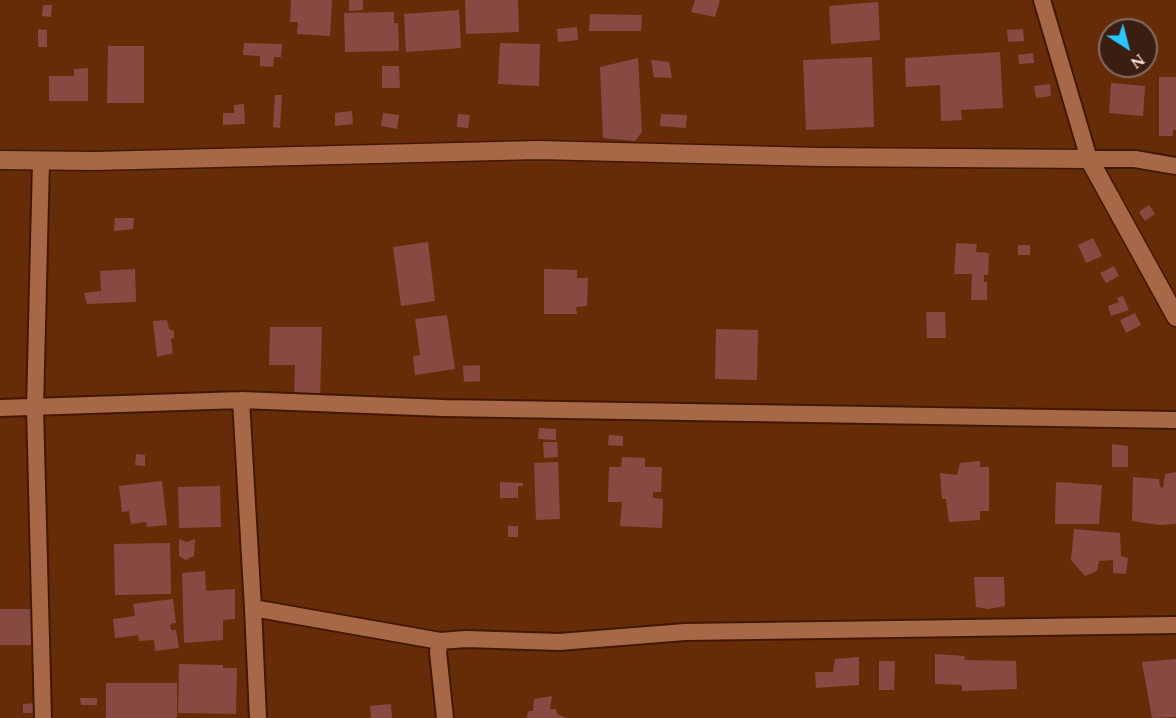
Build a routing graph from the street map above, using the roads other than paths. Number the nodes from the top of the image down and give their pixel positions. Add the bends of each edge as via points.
1 (1042, 0) edge
2 (1089, 159) junction
3 (0, 160) edge
4 (41, 161) junction
5 (1176, 166) edge
6 (1176, 317) edge
7 (241, 400) junction
8 (0, 408) edge
9 (35, 408) junction
10 (1176, 420) edge
11 (253, 608) junction
12 (1176, 625) edge
13 (440, 641) junction
14 (43, 718) edge
15 (258, 718) edge
16 (445, 718) edge

1 - 2 street
2 - 4 street via 538,150
2 - 5 street via 1135,159
2 - 6 street
3 - 4 street
4 - 9 street
7 - 9 street
7 - 10 street via 443,408
7 - 11 street
8 - 9 street
9 - 14 street
11 - 13 street
11 - 15 street
12 - 13 street via 685,632 559,642
13 - 16 street

